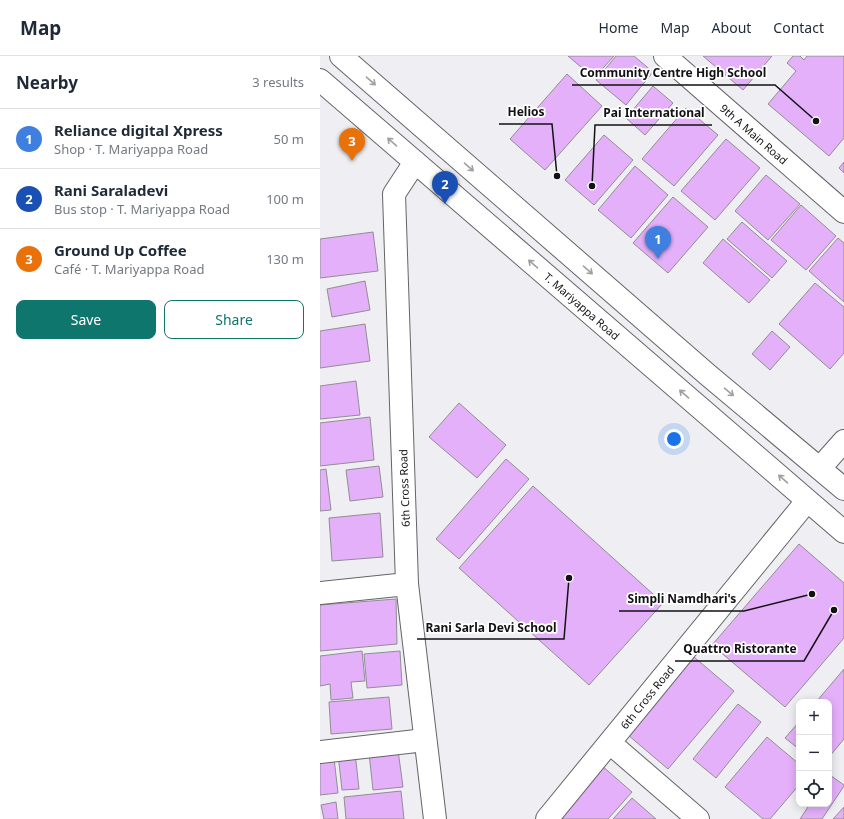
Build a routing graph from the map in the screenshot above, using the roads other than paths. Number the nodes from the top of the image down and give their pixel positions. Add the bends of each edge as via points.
1 (342, 56) edge
2 (665, 56) edge
3 (320, 80) edge
4 (415, 162) junction
5 (844, 212) edge
6 (844, 441) edge
7 (820, 468) junction
8 (844, 489) edge
9 (807, 501) junction
10 (844, 532) edge
11 (407, 584) junction
12 (320, 593) edge
13 (425, 740) junction
14 (610, 743) junction
15 (320, 752) edge
16 (435, 819) edge
17 (547, 819) edge
18 (698, 819) edge

1 -> 7 street via 708,375
2 - 5 street, 9th A Main Road
4 -> 3 street, T. Mariyappa Road
9 -> 4 street, T. Mariyappa Road
4 - 11 street, 6th Cross Road via 394,194
6 - 7 street
7 - 8 street
9 - 10 street, T. Mariyappa Road
9 - 14 street, 6th Cross Road
11 - 12 street
11 - 13 street, 6th Cross Road
13 - 15 street
13 - 16 street, 6th Cross Road
14 - 17 street, 6th Cross Road
14 - 18 street

